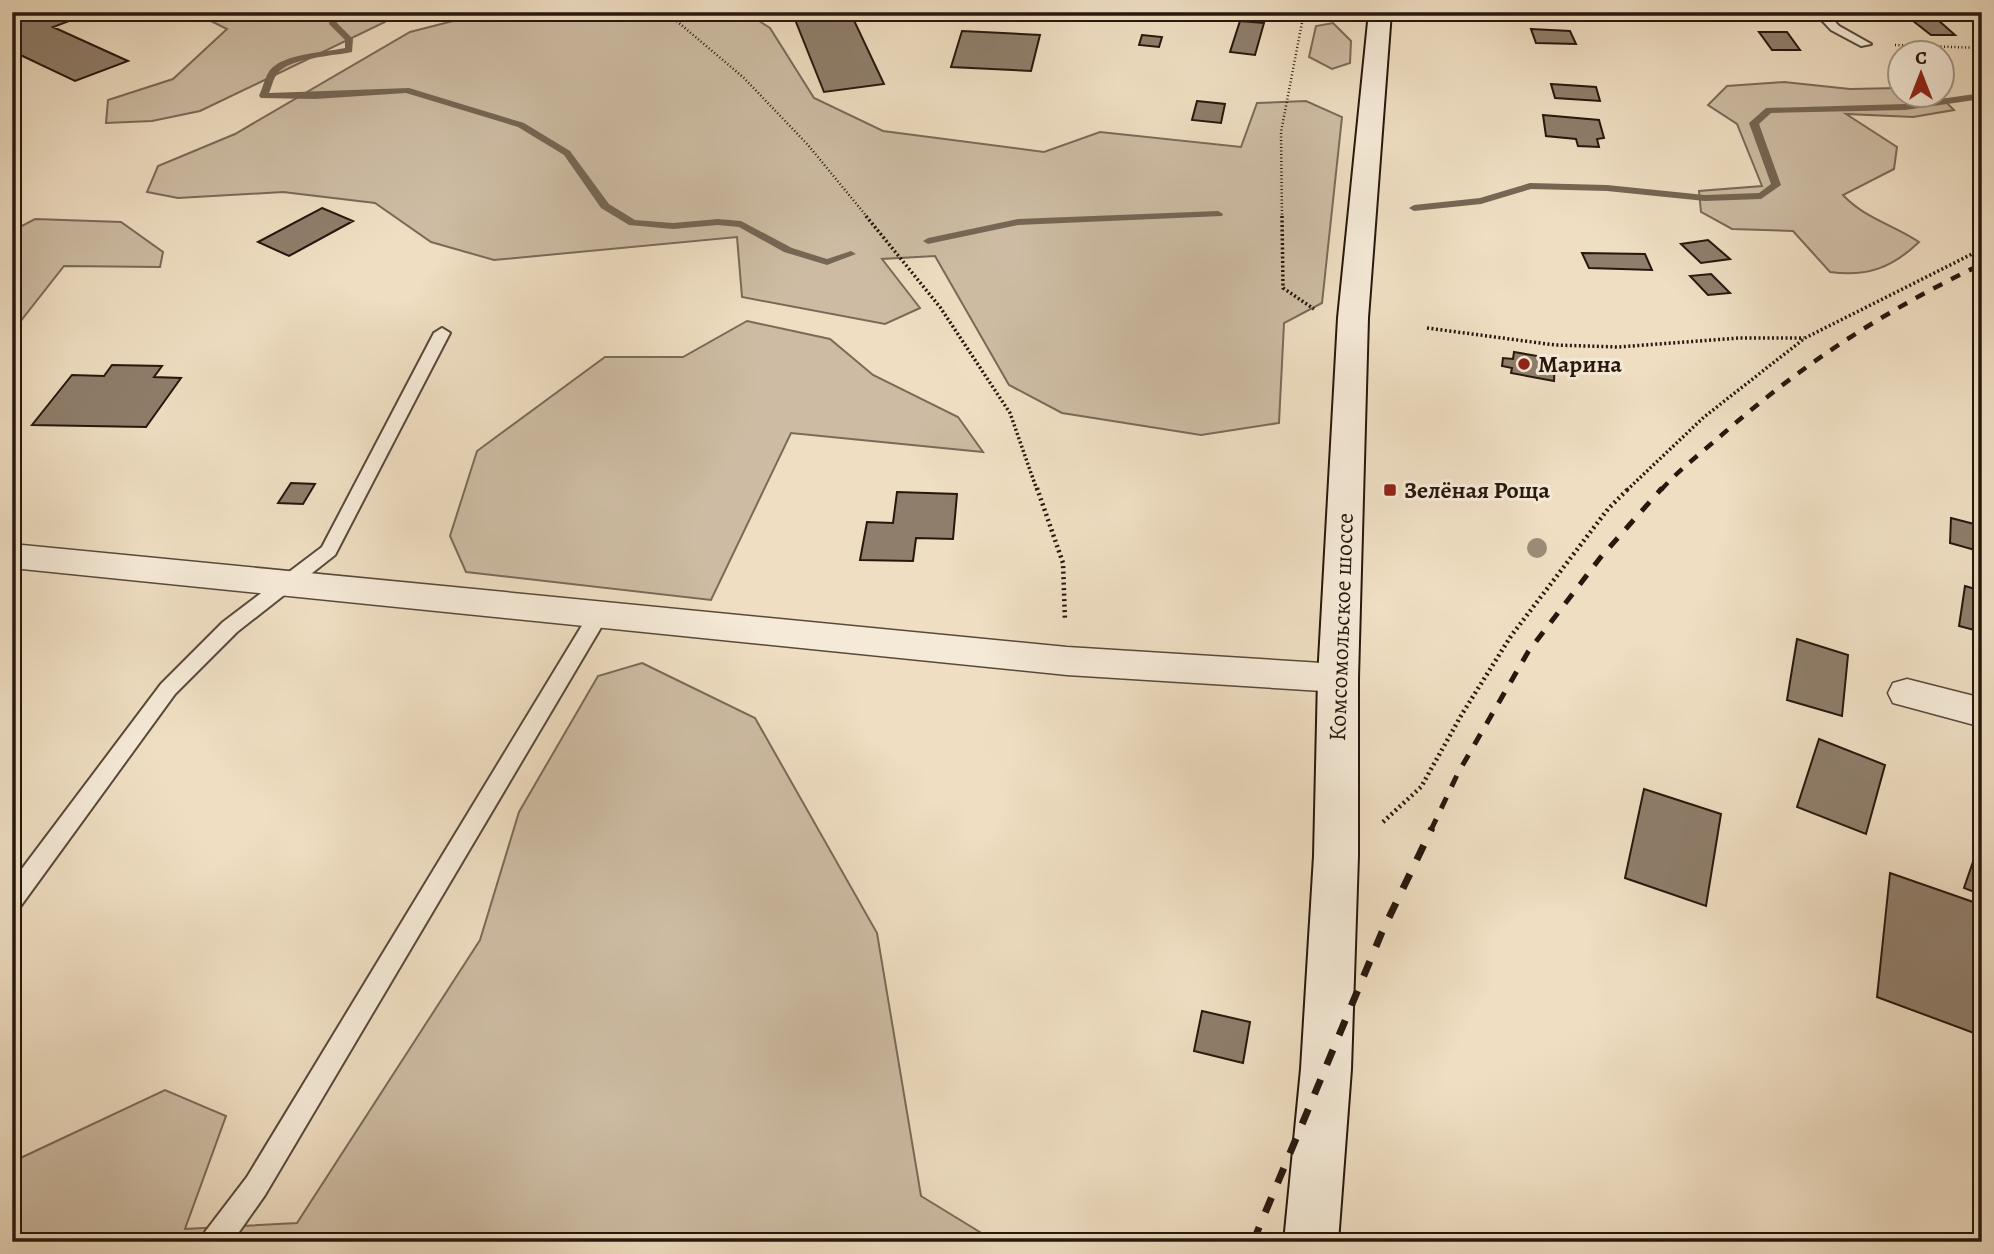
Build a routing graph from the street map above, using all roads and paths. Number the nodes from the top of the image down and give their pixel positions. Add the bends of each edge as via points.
1 (666, 12) edge
2 (1304, 12) edge
3 (1381, 12) edge
4 (1819, 12) edge
5 (1865, 44) joint
6 (1982, 48) edge
7 (1982, 248) edge
8 (1320, 313) dead end
9 (1427, 328) dead end
10 (442, 333) dead end
11 (1805, 338) junction
12 (12, 556) edge
13 (285, 583) junction
14 (599, 614) junction
15 (1067, 661) junction
16 (1338, 678) junction
17 (1907, 693) dead end
18 (1982, 713) edge
19 (1381, 824) dead end
20 (12, 900) edge
21 (215, 1242) edge
22 (1311, 1242) edge

1 - 15 path via 744,78 808,145 940,307 1010,413 1063,563
2 - 8 path via 1282,132 1283,288
3 - 16 main road, Комсомольское шоссе via 1353,318
4 - 5 lane via 1835,28
5 - 6 path
7 - 11 path
9 - 11 path via 1555,345 1618,347
10 - 13 lane via 329,551
11 - 19 path via 1704,416 1608,509 1511,636 1421,787
12 - 13 street
13 - 14 street
13 - 20 lane via 230,627 168,689
14 - 15 street
14 - 21 lane via 256,1185
15 - 16 street
16 - 22 main road, Комсомольское шоссе via 1336,870
17 - 18 street

